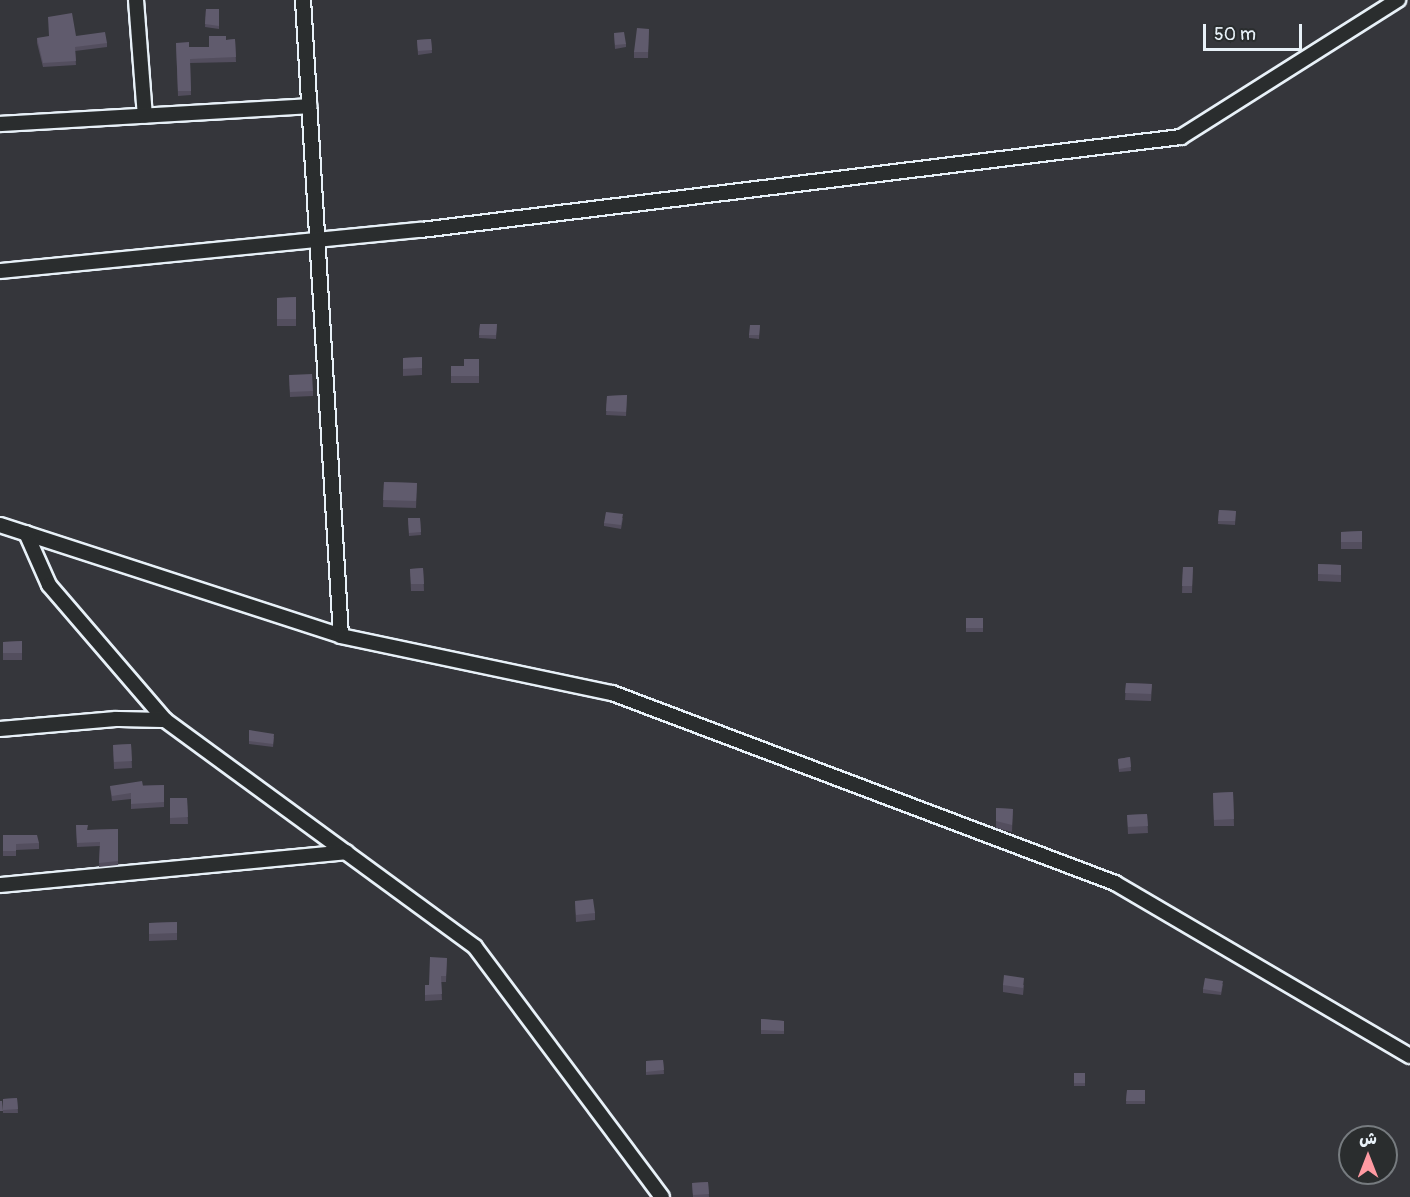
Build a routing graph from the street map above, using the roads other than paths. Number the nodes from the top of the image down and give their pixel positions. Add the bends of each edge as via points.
1 (136, 0) edge
2 (303, 0) edge
3 (1398, 0) edge
4 (309, 106) junction
5 (145, 116) junction
6 (0, 124) edge
7 (317, 240) junction
8 (0, 271) edge
9 (0, 525) edge
10 (26, 533) junction
11 (341, 636) junction
12 (165, 720) junction
13 (0, 729) edge
14 (346, 852) junction
15 (0, 885) edge
16 (1410, 1056) edge
17 (662, 1197) edge

1 - 5 street
2 - 4 street
3 - 7 street via 1181,137
4 - 5 street
4 - 7 street
5 - 6 street
7 - 8 street
7 - 11 street
9 - 10 street
10 - 11 street
10 - 12 street via 49,585
11 - 16 street via 612,693 1115,883
12 - 13 street via 116,719
12 - 14 street
14 - 15 street
14 - 17 street via 475,947

